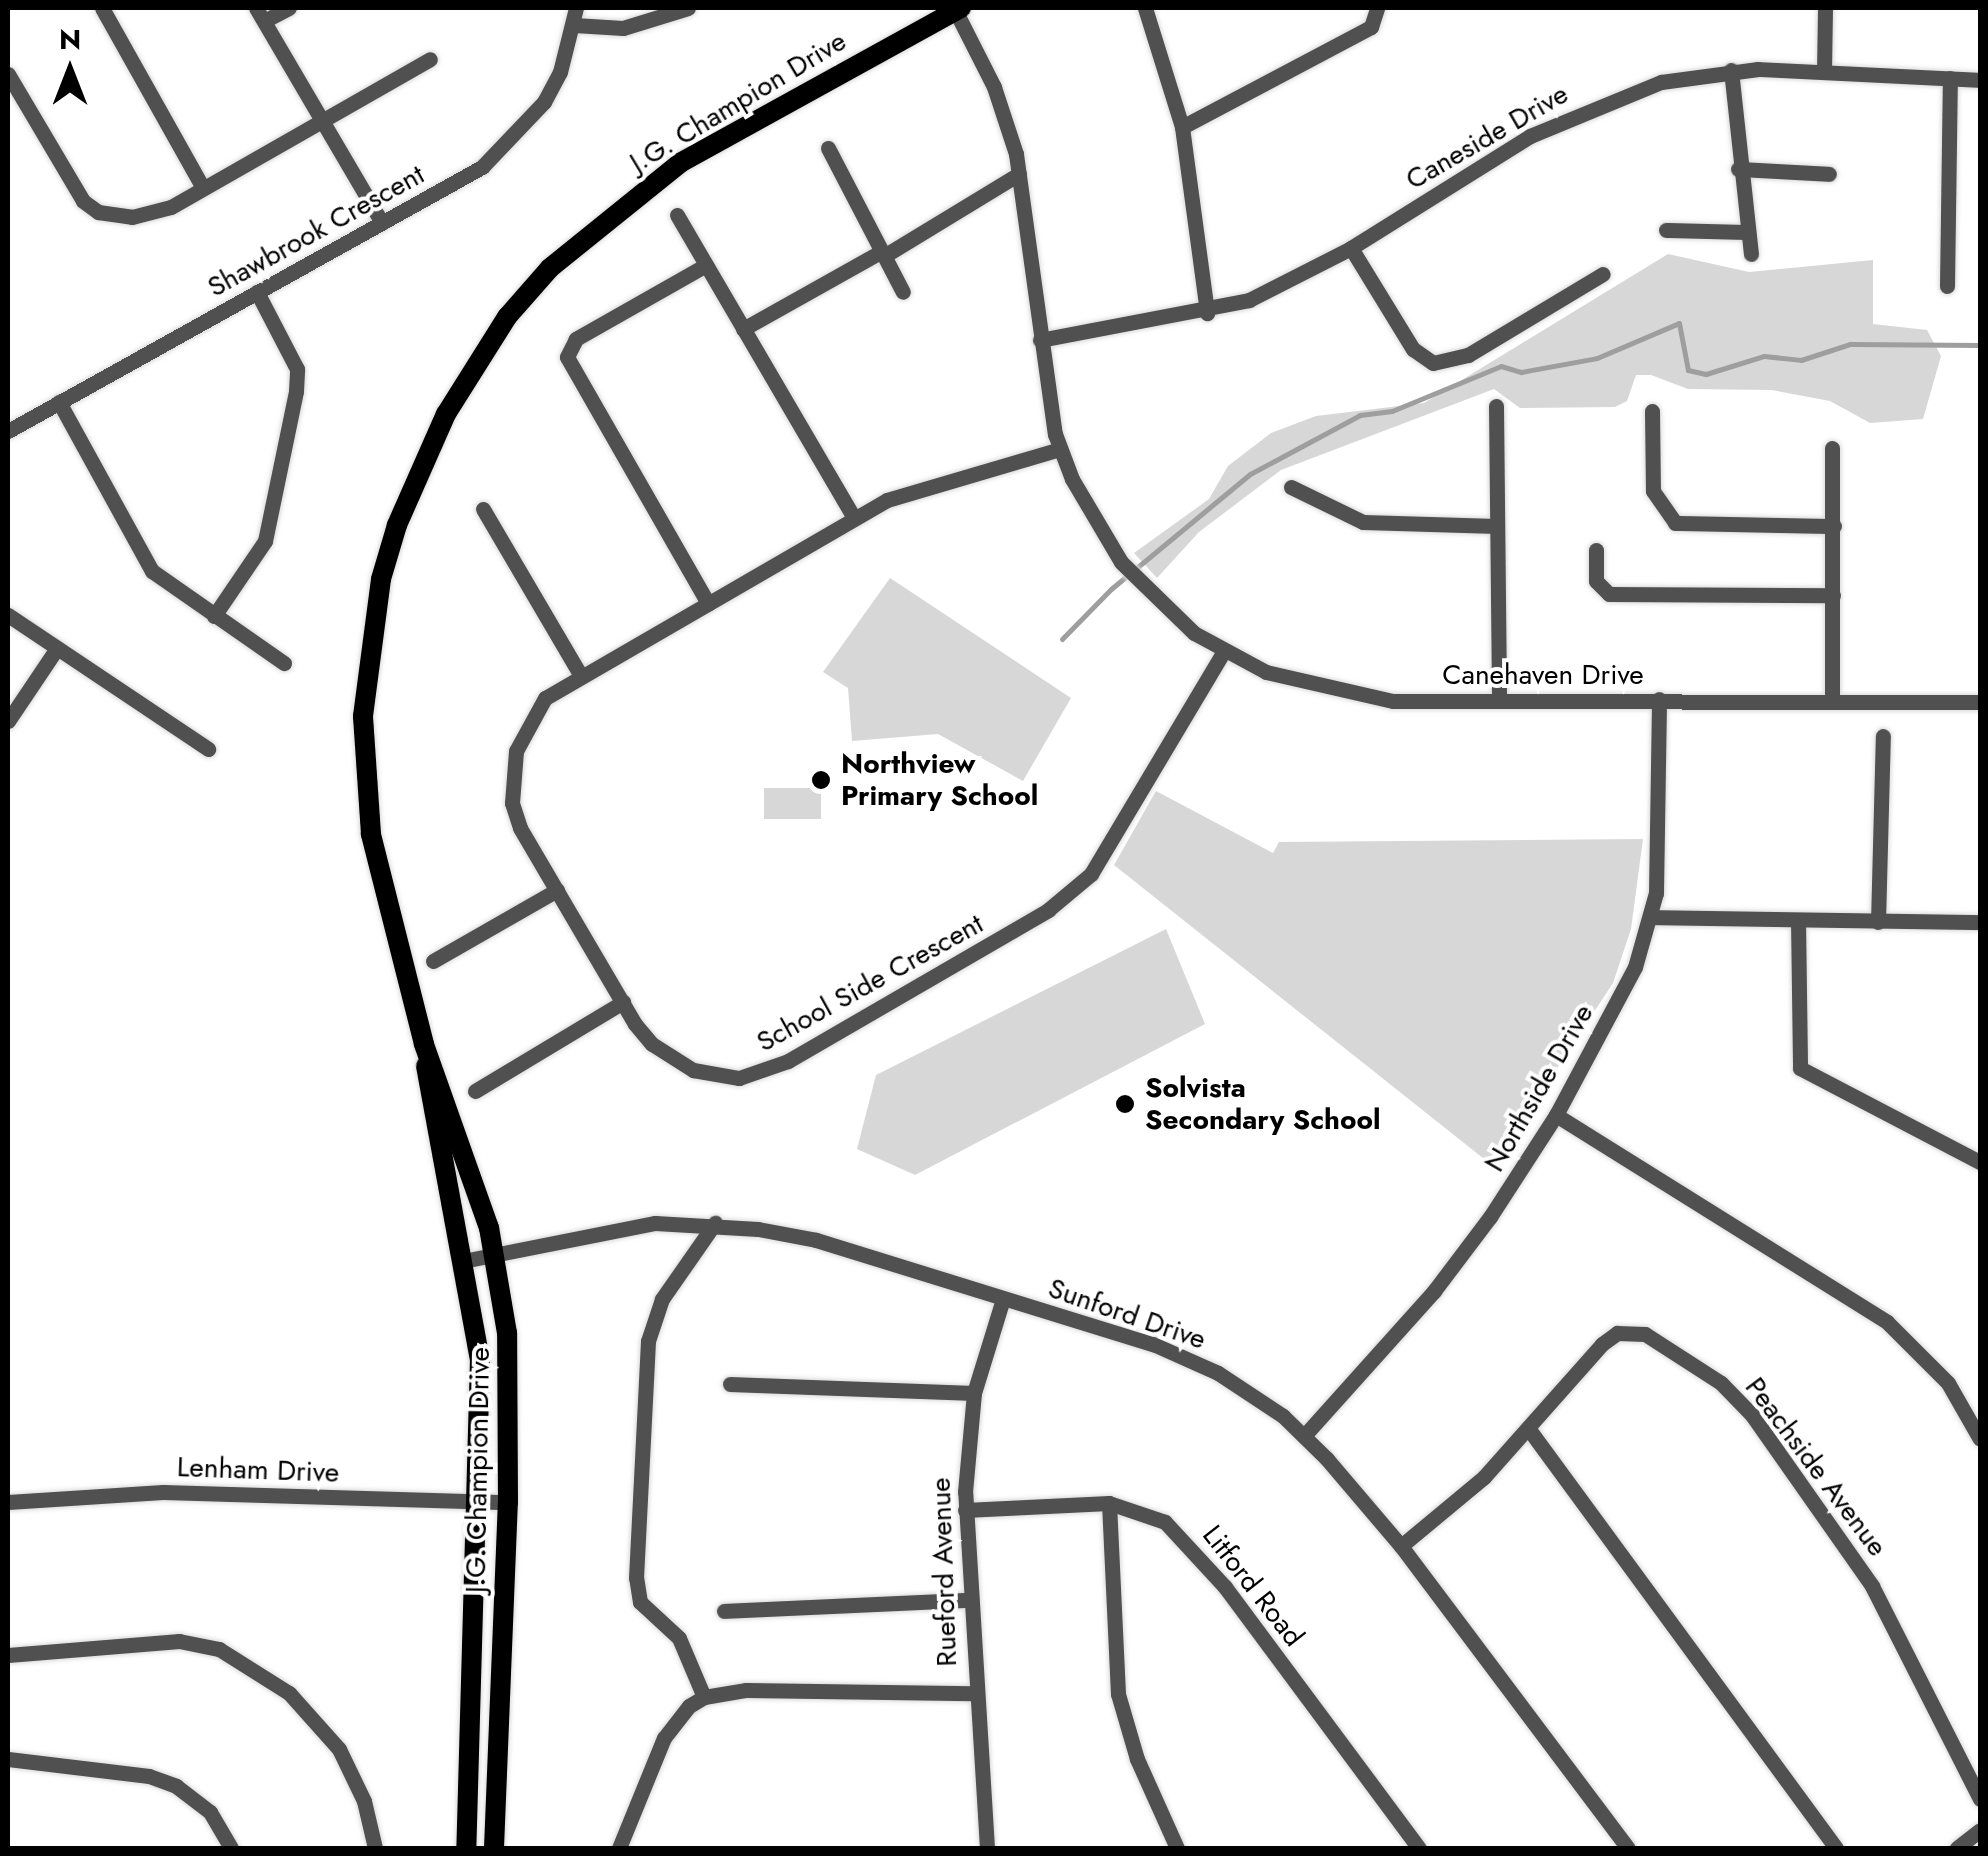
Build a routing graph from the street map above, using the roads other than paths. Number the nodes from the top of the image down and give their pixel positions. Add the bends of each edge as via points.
1 (102, 8) edge
2 (289, 8) edge
3 (576, 8) edge
4 (688, 8) edge
5 (957, 8) edge
6 (1145, 8) edge
7 (1377, 8) edge
8 (1826, 8) edge
9 (261, 14) edge
10 (574, 25) junction
11 (430, 59) dead end
12 (1731, 70) junction
13 (1824, 72) junction
14 (8, 74) edge
15 (1950, 78) junction
16 (1980, 80) edge
17 (324, 120) junction
18 (1182, 127) junction
19 (828, 148) dead end
20 (1738, 169) junction
21 (1019, 174) junction
22 (1829, 174) dead end
23 (203, 188) junction
24 (677, 215) dead end
25 (382, 223) junction
26 (1666, 230) dead end
27 (1748, 232) junction
28 (1351, 248) junction
29 (883, 254) junction
30 (1751, 254) dead end
31 (706, 265) junction
32 (1603, 274) dead end
33 (1946, 286) dead end
34 (257, 292) junction
35 (903, 292) dead end
36 (1207, 313) junction
37 (743, 329) junction
38 (1040, 340) junction
39 (59, 402) junction
40 (1496, 406) dead end
41 (1652, 411) dead end
42 (8, 430) edge
43 (1832, 448) dead end
44 (1060, 449) junction
45 (1291, 487) dead end
46 (483, 509) dead end
47 (854, 518) junction
48 (1497, 526) junction
49 (1834, 526) junction
50 (1596, 550) dead end
51 (1833, 595) junction
52 (708, 602) junction
53 (8, 615) edge
54 (214, 616) junction
55 (57, 648) junction
56 (1224, 652) junction
57 (284, 662) dead end
58 (581, 676) junction
59 (1658, 699) junction
60 (1832, 699) junction
61 (1499, 701) junction
62 (1980, 702) edge
63 (8, 721) edge
64 (1883, 736) dead end
65 (208, 749) dead end
66 (557, 890) junction
67 (1651, 917) junction
68 (1798, 920) junction
69 (1878, 922) junction
70 (1980, 922) edge
71 (433, 961) dead end
72 (623, 1002) junction
73 (424, 1044) junction
74 (475, 1090) dead end
75 (1556, 1115) junction
76 (1980, 1162) edge
77 (715, 1223) junction
78 (496, 1254) junction
79 (463, 1262) junction
80 (1003, 1299) junction
81 (730, 1384) dead end
82 (974, 1393) junction
83 (1528, 1428) junction
84 (1304, 1436) junction
85 (1980, 1438) edge
86 (480, 1501) junction
87 (8, 1502) edge
88 (508, 1502) junction
89 (1109, 1503) junction
90 (965, 1510) junction
91 (1400, 1546) junction
92 (968, 1600) junction
93 (724, 1611) dead end
94 (8, 1655) edge
95 (973, 1692) junction
96 (704, 1697) junction
97 (8, 1759) edge
98 (1980, 1799) edge
99 (1980, 1830) edge
100 (230, 1848) edge
101 (375, 1848) edge
102 (466, 1848) edge
103 (494, 1848) edge
104 (618, 1848) edge
105 (987, 1848) edge
106 (1177, 1848) edge
107 (1419, 1848) edge
108 (1628, 1848) edge
109 (1836, 1848) edge
110 (1957, 1848) edge

1 - 23 street
2 - 9 street
3 - 10 street, Shawbrook Crescent
4 - 10 street via 623,28
5 - 21 street via 1003,110
5 - 73 main road, J.G. Champion Drive via 754,118 594,227 507,316 446,414 402,511 381,579 364,716 380,888
6 - 18 street
7 - 18 street via 1371,27
8 - 13 street
9 - 17 street
10 - 25 street, Shawbrook Crescent via 544,102 504,149
11 - 17 street
12 - 13 street, Caneside Drive
12 - 20 street
12 - 28 street, Caneside Drive via 1661,82 1592,106 1530,136
13 - 15 street, Caneside Drive
14 - 23 street via 61,171 98,212 152,214
15 - 16 street, Caneside Drive
15 - 33 street
17 - 23 street
17 - 25 street
18 - 36 street
19 - 29 street
20 - 22 street
20 - 27 street
21 - 29 street
21 - 38 street
24 - 31 street
25 - 34 street, Shawbrook Crescent
26 - 27 street
27 - 30 street
28 - 32 street via 1413,349 1433,362 1468,355
28 - 36 street, Caneside Drive via 1282,286
29 - 35 street
29 - 37 street
31 - 37 street
31 - 52 street via 576,339 567,358
34 - 39 street, Shawbrook Crescent
34 - 54 street via 292,354 296,391 265,541
36 - 38 street, Caneside Drive
37 - 47 street
38 - 44 street
39 - 42 street, Shawbrook Crescent
39 - 54 street via 139,554 165,585
40 - 48 street
41 - 49 street via 1653,491 1666,517 1694,526
43 - 49 street
44 - 47 street, School Side Crescent via 886,500
44 - 56 street, Canehaven Drive via 1085,508 1121,562
45 - 48 street via 1362,522
46 - 58 street
47 - 52 street, School Side Crescent
48 - 61 street
49 - 51 street
50 - 51 street via 1596,582 1608,594
51 - 60 street
52 - 58 street, School Side Crescent
53 - 55 street
54 - 57 street
55 - 63 street
55 - 65 street
56 - 61 street, Canehaven Drive via 1322,689 1393,701
56 - 72 street, School Side Crescent via 1091,874 1048,910 963,961 788,1061 739,1078 720,1079 669,1057
58 - 66 street, School Side Crescent via 546,698 511,772 520,828
59 - 60 street, Canehaven Drive
59 - 61 street, Canehaven Drive
59 - 67 street, Northside Drive
60 - 62 street, Canehaven Drive
64 - 69 street
66 - 71 street
66 - 72 street, School Side Crescent
67 - 68 street
67 - 75 street, Northside Drive via 1636,967
68 - 69 street
68 - 76 street via 1800,1068
69 - 70 street
72 - 74 street
73 - 78 main road, J.G. Champion Drive
73 - 79 main road, J.G. Champion Drive
75 - 84 street, Northside Drive via 1434,1291
75 - 85 street via 1887,1322 1948,1383
77 - 78 street, Sunford Drive via 604,1229
77 - 80 street, Sunford Drive via 816,1240
77 - 96 street via 662,1299 648,1341 636,1578 640,1602 679,1638
78 - 79 street, Sunford Drive
78 - 88 main road, J.G. Champion Drive via 511,1376
79 - 86 main road, J.G. Champion Drive via 480,1359
80 - 82 street, Rueford Avenue
80 - 84 street, Sunford Drive via 1196,1362 1261,1399
81 - 82 street
82 - 90 street, Rueford Avenue
83 - 91 street, Peachside Avenue via 1484,1477
83 - 98 street, Peachside Avenue via 1602,1344 1629,1330 1721,1383 1752,1415 1862,1569
83 - 109 street
84 - 91 street, Sunford Drive
86 - 87 street, Lenham Drive via 163,1492
86 - 88 street, Lenham Drive
86 - 102 main road, J.G. Champion Drive
88 - 103 main road, J.G. Champion Drive
89 - 90 street, Litford Road
89 - 106 street via 1118,1694
89 - 107 street, Litford Road via 1137,1509 1186,1539
90 - 92 street, Rueford Avenue
91 - 108 street, Sunford Drive
92 - 93 street
92 - 95 street, Rueford Avenue
94 - 101 street via 178,1641 219,1649 289,1693 339,1749 364,1801
95 - 96 street via 746,1690
95 - 105 street, Rueford Avenue
96 - 104 street via 664,1738
97 - 100 street via 149,1776 176,1786 210,1812
99 - 110 street

